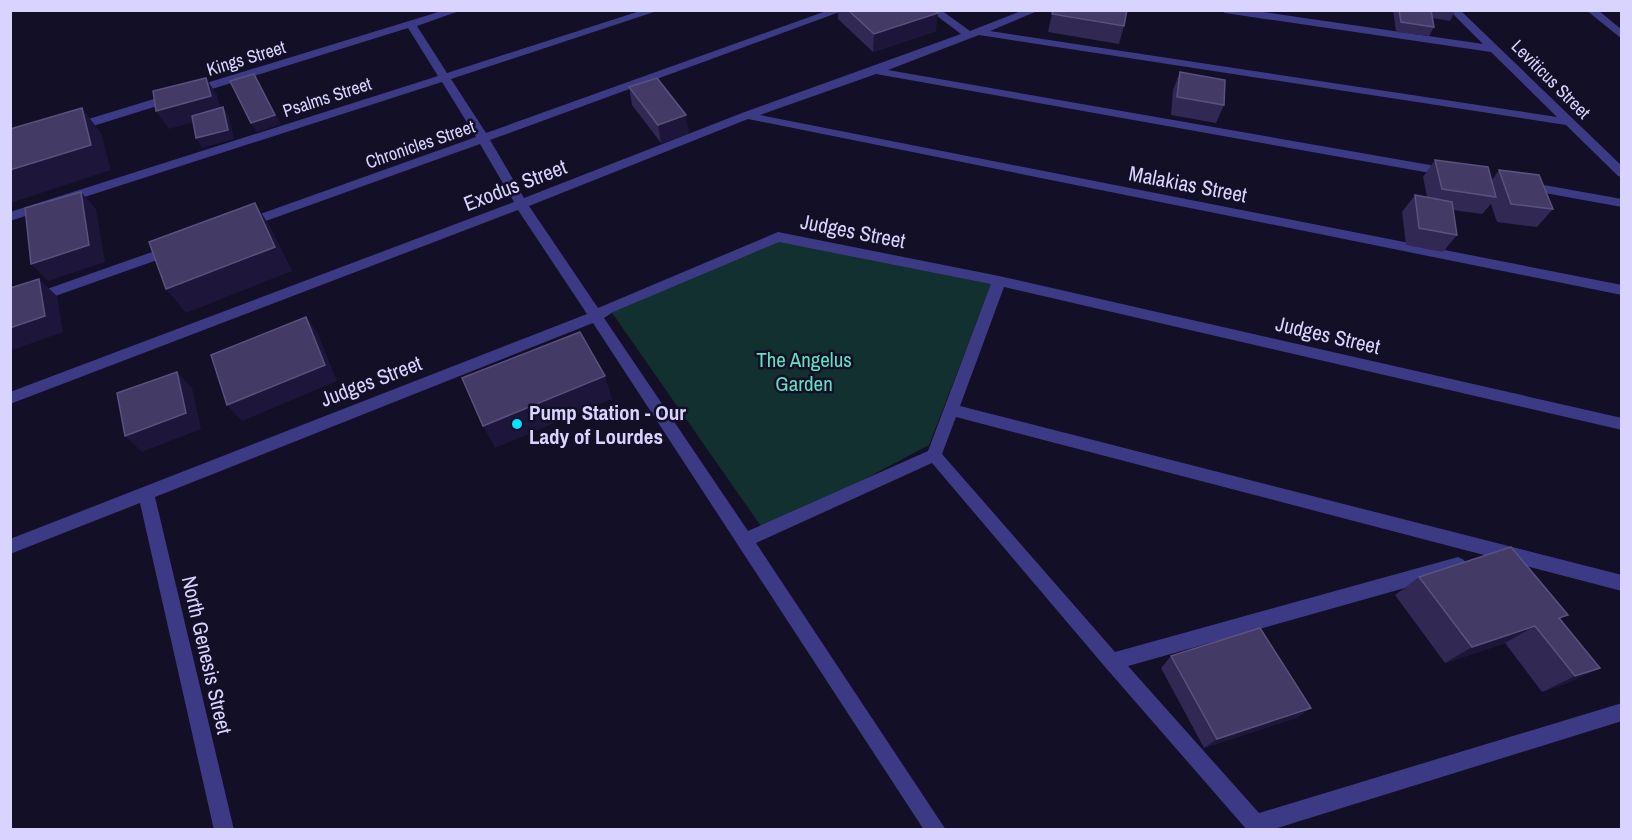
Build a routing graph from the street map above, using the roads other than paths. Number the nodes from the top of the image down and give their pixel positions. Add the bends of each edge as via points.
1 (457, 10) edge
2 (655, 10) edge
3 (840, 10) edge
4 (934, 10) edge
5 (1035, 10) edge
6 (1225, 10) edge
7 (1454, 10) edge
8 (1591, 10) edge
9 (411, 25) junction
10 (973, 34) junction
11 (1622, 36) edge
12 (1495, 49) junction
13 (875, 71) junction
14 (445, 78) junction
15 (746, 116) junction
16 (1569, 122) junction
17 (56, 133) edge
18 (484, 140) junction
19 (1622, 173) edge
20 (1458, 174) edge
21 (1516, 184) edge
22 (1622, 203) edge
23 (521, 204) junction
24 (10, 217) edge
25 (236, 228) edge
26 (180, 248) edge
27 (999, 281) junction
28 (1622, 290) edge
29 (10, 307) edge
30 (596, 316) junction
31 (10, 398) edge
32 (951, 410) junction
33 (1622, 424) edge
34 (934, 455) junction
35 (146, 492) junction
36 (745, 540) junction
37 (10, 546) edge
38 (1502, 553) junction
39 (1622, 583) edge
40 (1112, 662) junction
41 (1622, 712) edge
42 (1258, 827) edge
43 (224, 830) edge
44 (936, 830) edge

1 - 9 street, Kings Street
2 - 14 street, Psalms Street
3 - 18 street, Chronicles Street
4 - 10 street
5 - 10 street, Exodus Street
6 - 12 street
7 - 12 street, Leviticus Street
8 - 11 street
9 - 14 street
9 - 17 street, Kings Street
10 - 13 street, Exodus Street
10 - 16 street
12 - 16 street, Leviticus Street
13 - 15 street, Exodus Street
13 - 20 street
14 - 18 street
14 - 24 street, Psalms Street
15 - 23 street, Exodus Street
15 - 28 street, Malakias Street
16 - 19 street, Leviticus Street
18 - 23 street
18 - 25 street, Chronicles Street
21 - 22 street
23 - 30 street
23 - 31 street, Exodus Street
26 - 29 street
27 - 30 street, Judges Street via 778,237
27 - 32 street
27 - 33 street, Judges Street
30 - 35 street, Judges Street
30 - 36 street
32 - 34 street
32 - 38 street
34 - 36 street
34 - 40 street
35 - 37 street, Judges Street
35 - 43 street, North Genesis Street
36 - 44 street
38 - 39 street
38 - 40 street
40 - 42 street
41 - 42 street

